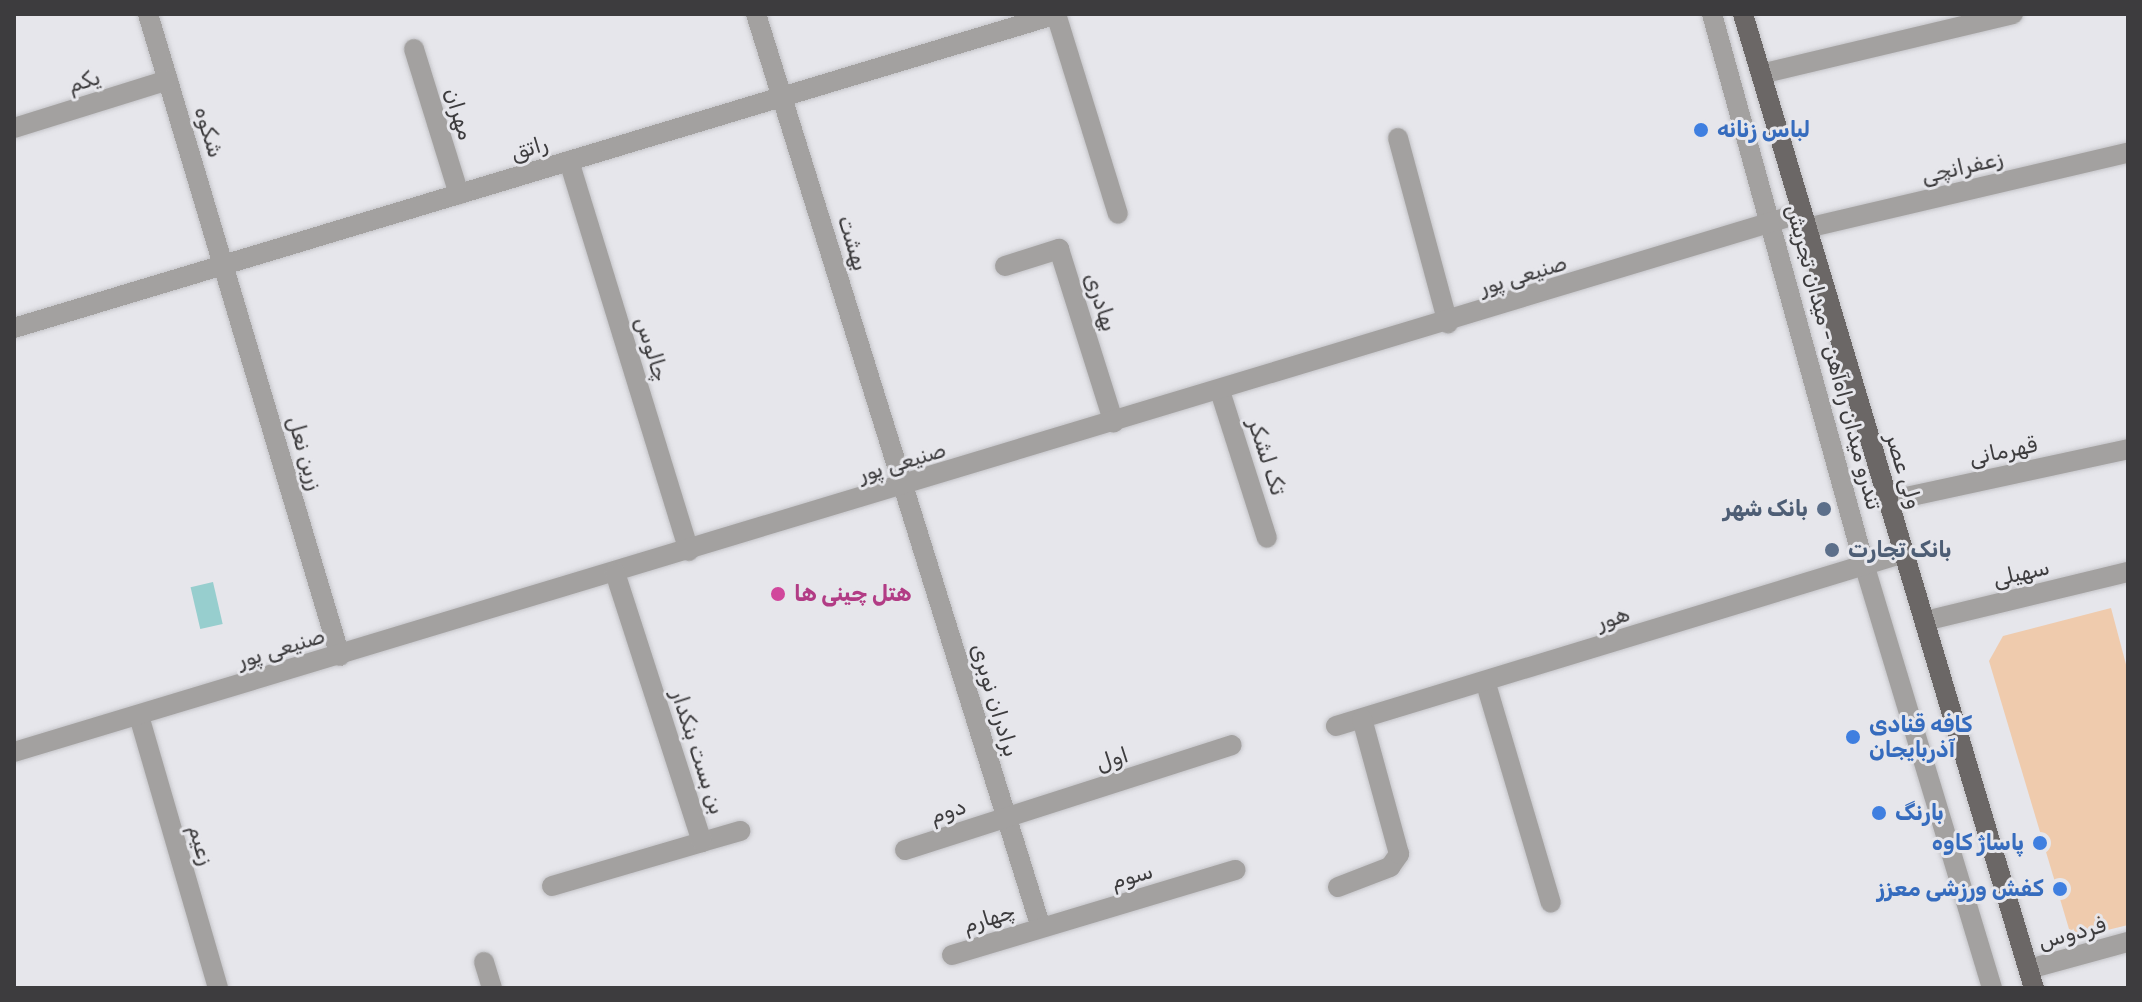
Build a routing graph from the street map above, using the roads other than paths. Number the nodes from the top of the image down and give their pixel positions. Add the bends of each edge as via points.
1 (148, 14) edge
2 (756, 14) edge
3 (1057, 14) edge
4 (1712, 14) edge
5 (1743, 14) edge
6 (2013, 14) edge
7 (414, 49) dead end
8 (1761, 74) junction
9 (168, 80) junction
10 (782, 97) junction
11 (14, 128) edge
12 (1398, 138) dead end
13 (2128, 153) edge
14 (569, 161) junction
15 (459, 194) junction
16 (1118, 214) dead end
17 (1804, 220) junction
18 (1775, 224) junction
19 (225, 264) junction
20 (1005, 266) dead end
21 (1448, 323) junction
22 (14, 328) edge
23 (1220, 391) junction
24 (1114, 423) junction
25 (2128, 449) edge
26 (903, 487) junction
27 (1888, 501) junction
28 (1267, 538) dead end
29 (689, 551) junction
30 (1904, 553) junction
31 (1864, 564) junction
32 (2128, 572) edge
33 (615, 573) junction
34 (1925, 621) junction
35 (340, 656) junction
36 (1486, 684) junction
37 (139, 716) junction
38 (1362, 719) junction
39 (1336, 726) dead end
40 (1232, 745) dead end
41 (14, 752) edge
42 (1006, 817) junction
43 (740, 831) dead end
44 (702, 842) junction
45 (905, 850) dead end
46 (1236, 870) dead end
47 (552, 886) dead end
48 (1338, 887) dead end
49 (1551, 903) dead end
50 (1041, 928) junction
51 (2128, 942) edge
52 (952, 955) dead end
53 (484, 962) dead end
54 (2032, 979) edge
55 (218, 988) edge
56 (492, 988) edge
57 (1992, 988) edge

1 - 9 street, شکوه
2 - 10 street, بهشت
3 - 10 street, راتق
3 - 16 street
4 - 18 street, تندرو میدان راه‌آهن - میدان تجریش
5 - 8 main road, ولی عصر
6 - 8 street
7 - 15 street, مهران
8 - 17 main road, ولی عصر
9 - 11 street, یکم
9 - 19 street, شکوه
10 - 14 street, راتق
10 - 26 street, بهشت
12 - 21 street
13 - 17 street, زعفرانچی
14 - 15 street, راتق
14 - 29 street, چالوس
15 - 19 street, راتق
17 - 18 street, صنیعی پور
17 - 27 main road, ولی عصر
18 - 21 street, صنیعی پور
18 - 31 street, تندرو میدان راه‌آهن - میدان تجریش
19 - 22 street, راتق
19 - 35 street, زرین نعل
20 - 24 street, بهادری via 1059,249
21 - 23 street, صنیعی پور
23 - 24 street, صنیعی پور
23 - 28 street, تک لشکر
24 - 26 street, صنیعی پور
25 - 27 street, قهرمانی
26 - 29 street, صنیعی پور
26 - 42 street, برادران نوبری
27 - 30 main road, ولی عصر
29 - 33 street, صنیعی پور
30 - 31 street, هور
30 - 34 main road, ولی عصر
31 - 36 street, هور
31 - 57 street, تندرو میدان راه‌آهن - میدان تجریش
32 - 34 street, سهیلی
33 - 35 street, صنیعی پور
33 - 44 street, بن بست بنکدار
34 - 54 main road, ولی عصر
35 - 37 street, صنیعی پور
36 - 38 street, هور
36 - 49 street
37 - 41 street, صنیعی پور
37 - 55 street, زعیم
38 - 39 street, هور
38 - 48 street via 1399,854 1390,867
40 - 42 street, اول
42 - 45 street, دوم
42 - 50 street, برادران نوبری
43 - 44 street
44 - 47 street, بن بست بنکدار
46 - 50 street, سوم
50 - 52 street, چهارم
51 - 54 street, فردوس
53 - 56 street

